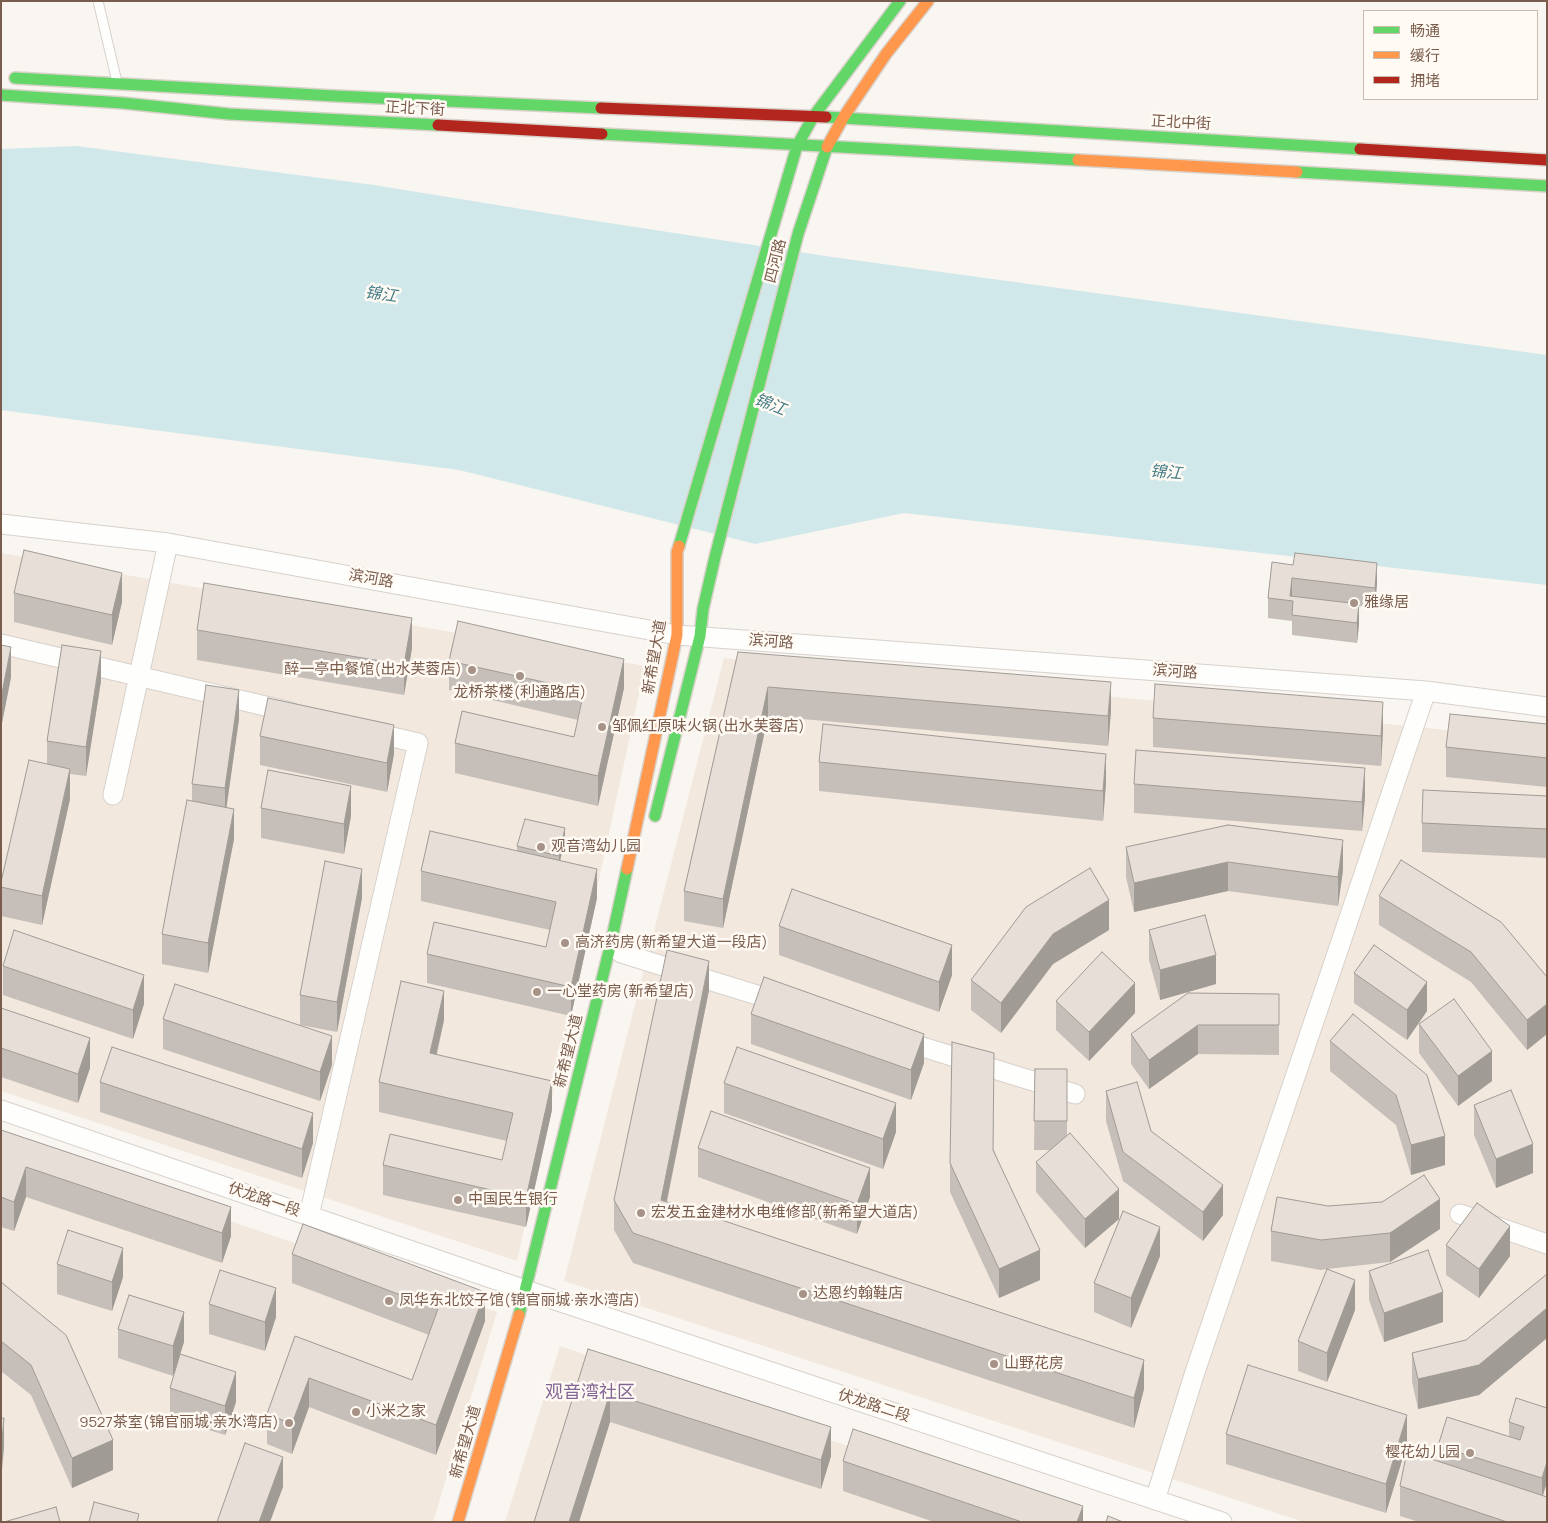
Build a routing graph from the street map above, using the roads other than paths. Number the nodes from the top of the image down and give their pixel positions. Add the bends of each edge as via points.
1 (98, 1) edge
2 (900, 1) edge
3 (928, 1) edge
4 (1, 78) edge
5 (118, 85) junction
6 (1, 95) edge
7 (813, 117) junction
8 (842, 118) junction
9 (797, 146) junction
10 (827, 147) junction
11 (1547, 160) edge
12 (1547, 186) edge
13 (1, 524) edge
14 (168, 543) junction
15 (677, 552) joint
16 (677, 634) junction
17 (700, 636) junction
18 (1, 644) edge
19 (139, 675) junction
20 (1426, 691) junction
21 (1547, 707) edge
22 (312, 717) edge
23 (351, 727) edge
24 (113, 795) dead end
25 (652, 828) dead end
26 (622, 953) dead end
27 (801, 1009) edge
28 (886, 1035) edge
29 (1075, 1094) dead end
30 (1, 1110) edge
31 (1460, 1214) dead end
32 (309, 1216) junction
33 (1547, 1244) edge
34 (539, 1294) junction
35 (1155, 1500) junction
36 (458, 1522) edge
37 (1222, 1522) edge

1 - 5 lane
2 - 7 street, 四河路
3 - 8 street, 四河路
4 - 5 street, 正北下街
5 - 7 street, 正北下街
6 - 9 street, 正北下街 via 229,114
7 - 8 street, 正北中街
7 - 9 street, 四河路
8 - 10 street, 四河路
8 - 11 street, 正北中街
9 - 10 street, 正北下街
9 - 15 street, 四河路
10 - 12 street
10 - 17 street, 四河路 via 798,234 715,557
13 - 14 street, 滨河路
14 - 16 street, 滨河路
14 - 19 street
15 - 16 street, 新希望大道
16 - 17 street, 滨河路
16 - 34 street, 新希望大道
17 - 20 street, 滨河路
17 - 25 street, 四河路
18 - 19 street
19 - 22 street
19 - 24 street
20 - 21 street, 滨河路
20 - 35 street via 1198,1362
23 - 32 street via 418,743
26 - 27 street
28 - 29 street
30 - 32 street, 伏龙路一段
31 - 33 street
32 - 34 street, 伏龙路一段
34 - 35 street, 伏龙路二段
34 - 36 street, 新希望大道
35 - 37 street, 伏龙路二段

